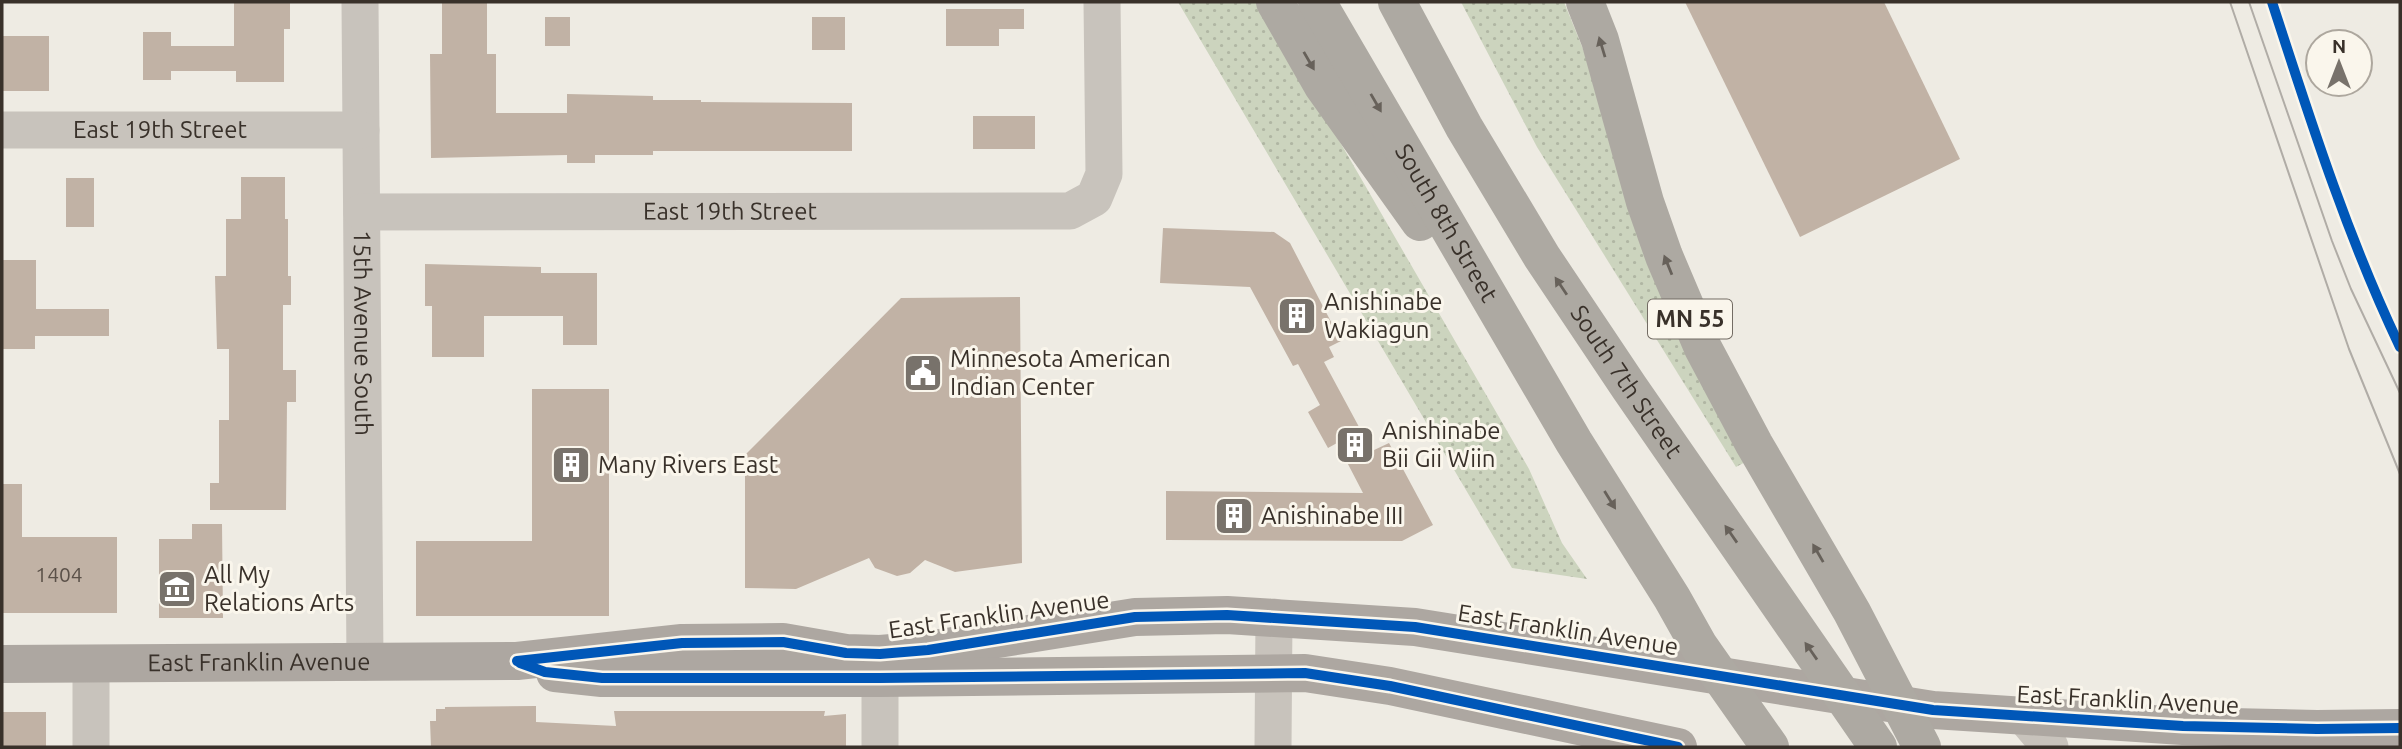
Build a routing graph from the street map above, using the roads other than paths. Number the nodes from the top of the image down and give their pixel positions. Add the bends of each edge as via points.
1 (360, 2) edge
2 (1102, 2) edge
3 (1275, 2) edge
4 (1317, 2) edge
5 (1397, 2) edge
6 (1414, 2) edge
7 (1585, 2) edge
8 (1464, 127) junction
9 (2, 130) edge
10 (361, 130) junction
11 (362, 212) junction
12 (1574, 442) junction
13 (1274, 617) junction
14 (1699, 646) junction
15 (365, 662) junction
16 (2, 664) edge
17 (91, 664) junction
18 (880, 666) junction
19 (1272, 675) junction
20 (2024, 716) junction
21 (2400, 728) edge
22 (92, 747) edge
23 (880, 747) edge
24 (1273, 747) edge
25 (1678, 747) edge
26 (1759, 747) edge
27 (1770, 747) edge
28 (1878, 747) edge
29 (1922, 747) edge
30 (2050, 747) edge

1 - 10 street, 15th Avenue South
2 - 11 street, East 19th Street via 1104,174 1094,198 1070,211
3 -> 12 highway via 1323,86
4 -> 12 highway, South 8th Street
5 - 8 highway, South 7th Street
6 - 8 highway
29 -> 7 highway, MN 55 via 1852,612 1709,360 1645,202
28 -> 8 highway, South 7th Street via 1542,257
9 - 10 street, East 19th Street
10 - 11 street, 15th Avenue South
11 - 15 street, 15th Avenue South
12 -> 14 highway
13 - 18 main road, East Franklin Avenue via 1135,617 928,650
13 - 19 street
13 - 20 main road, East Franklin Avenue via 1415,627 1933,710
14 - 26 highway
14 - 27 highway
15 - 17 main road, East Franklin Avenue
15 - 18 main road, East Franklin Avenue via 517,661 545,672 602,678
16 - 17 main road, East Franklin Avenue
17 - 22 street
18 - 19 main road, East Franklin Avenue
18 - 23 street
19 - 24 street
19 - 25 main road, East Franklin Avenue via 1342,677
20 - 21 main road, East Franklin Avenue via 2183,726
20 - 30 street

